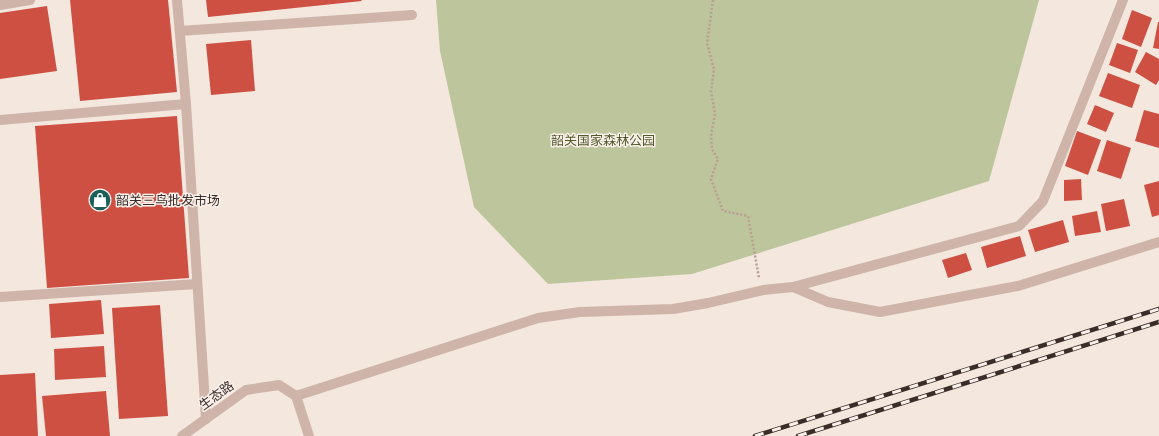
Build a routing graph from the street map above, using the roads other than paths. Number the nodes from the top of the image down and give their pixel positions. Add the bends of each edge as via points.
1 (30, 0) edge
2 (177, 0) edge
3 (1123, 0) edge
4 (0, 5) edge
5 (412, 15) dead end
6 (180, 31) junction
7 (186, 104) junction
8 (0, 120) edge
9 (1159, 242) edge
10 (197, 284) junction
11 (793, 287) junction
12 (0, 297) edge
13 (296, 396) junction
14 (206, 419) junction
15 (182, 436) edge
16 (309, 436) edge

1 - 4 street
2 - 6 street
3 - 11 street via 1043,201 1019,226
5 - 6 street
6 - 7 street
7 - 8 street
7 - 10 street
9 - 11 street via 1018,286 880,312 828,302
10 - 12 street
10 - 14 street
11 - 13 street via 763,290 673,309 580,312 538,318
13 - 14 street, 生态路 via 279,385 246,390
13 - 16 street
14 - 15 street, 生态路

